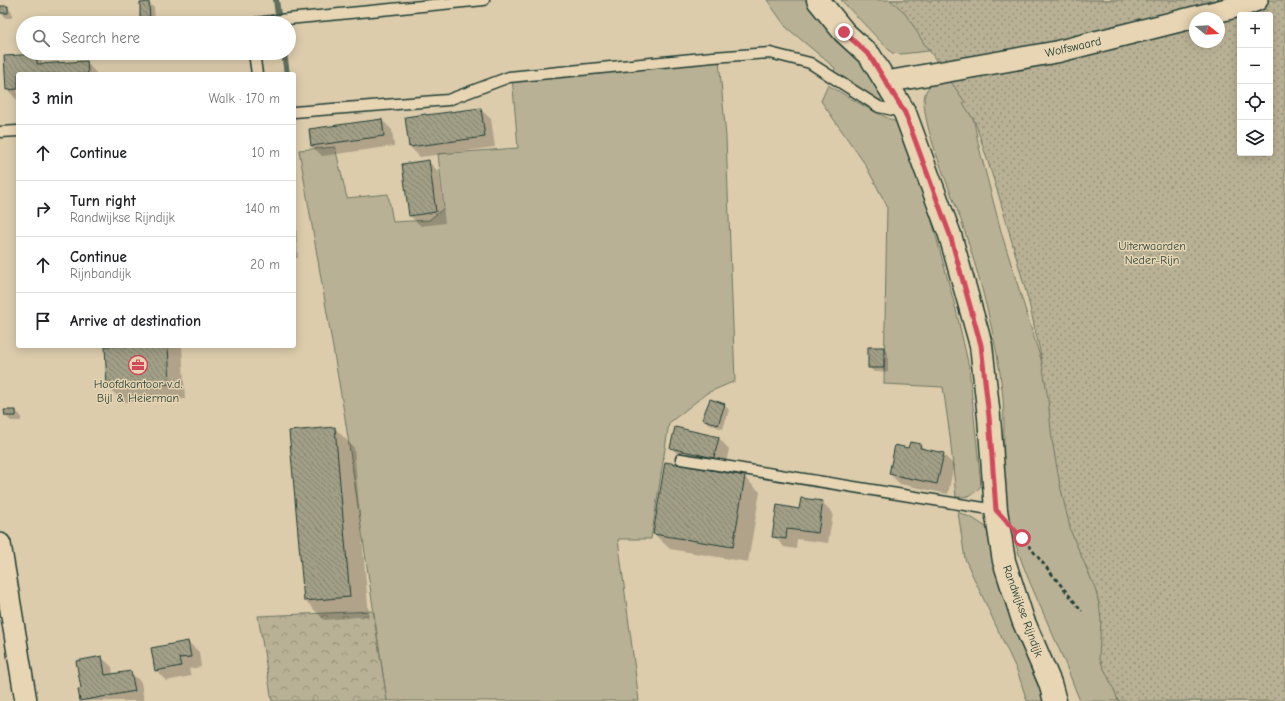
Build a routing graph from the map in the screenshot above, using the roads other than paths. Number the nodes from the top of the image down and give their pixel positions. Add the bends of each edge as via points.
1 (484, 0) edge
2 (818, 0) edge
3 (1257, 0) edge
4 (296, 18) edge
5 (255, 60) edge
6 (257, 72) edge
7 (886, 82) junction
8 (296, 112) edge
9 (905, 113) junction
10 (16, 130) edge
11 (0, 132) edge
12 (681, 459) dead end
13 (996, 510) junction
14 (0, 544) edge
15 (26, 701) edge
16 (1055, 701) edge

1 - 4 lane
2 - 7 street, Randwijkse Rijndijk via 844,32 870,56
3 - 7 street, Wolfswaard via 1056,52
5 - 6 lane
7 - 9 street, Randwijkse Rijndijk
8 - 9 lane via 448,100 509,77 770,53 810,63 879,107
9 - 13 street, Randwijkse Rijndijk via 950,235 981,345
10 - 11 lane
12 - 13 lane
13 - 16 street, Randwijkse Rijndijk via 1004,561 1023,620
14 - 15 street

